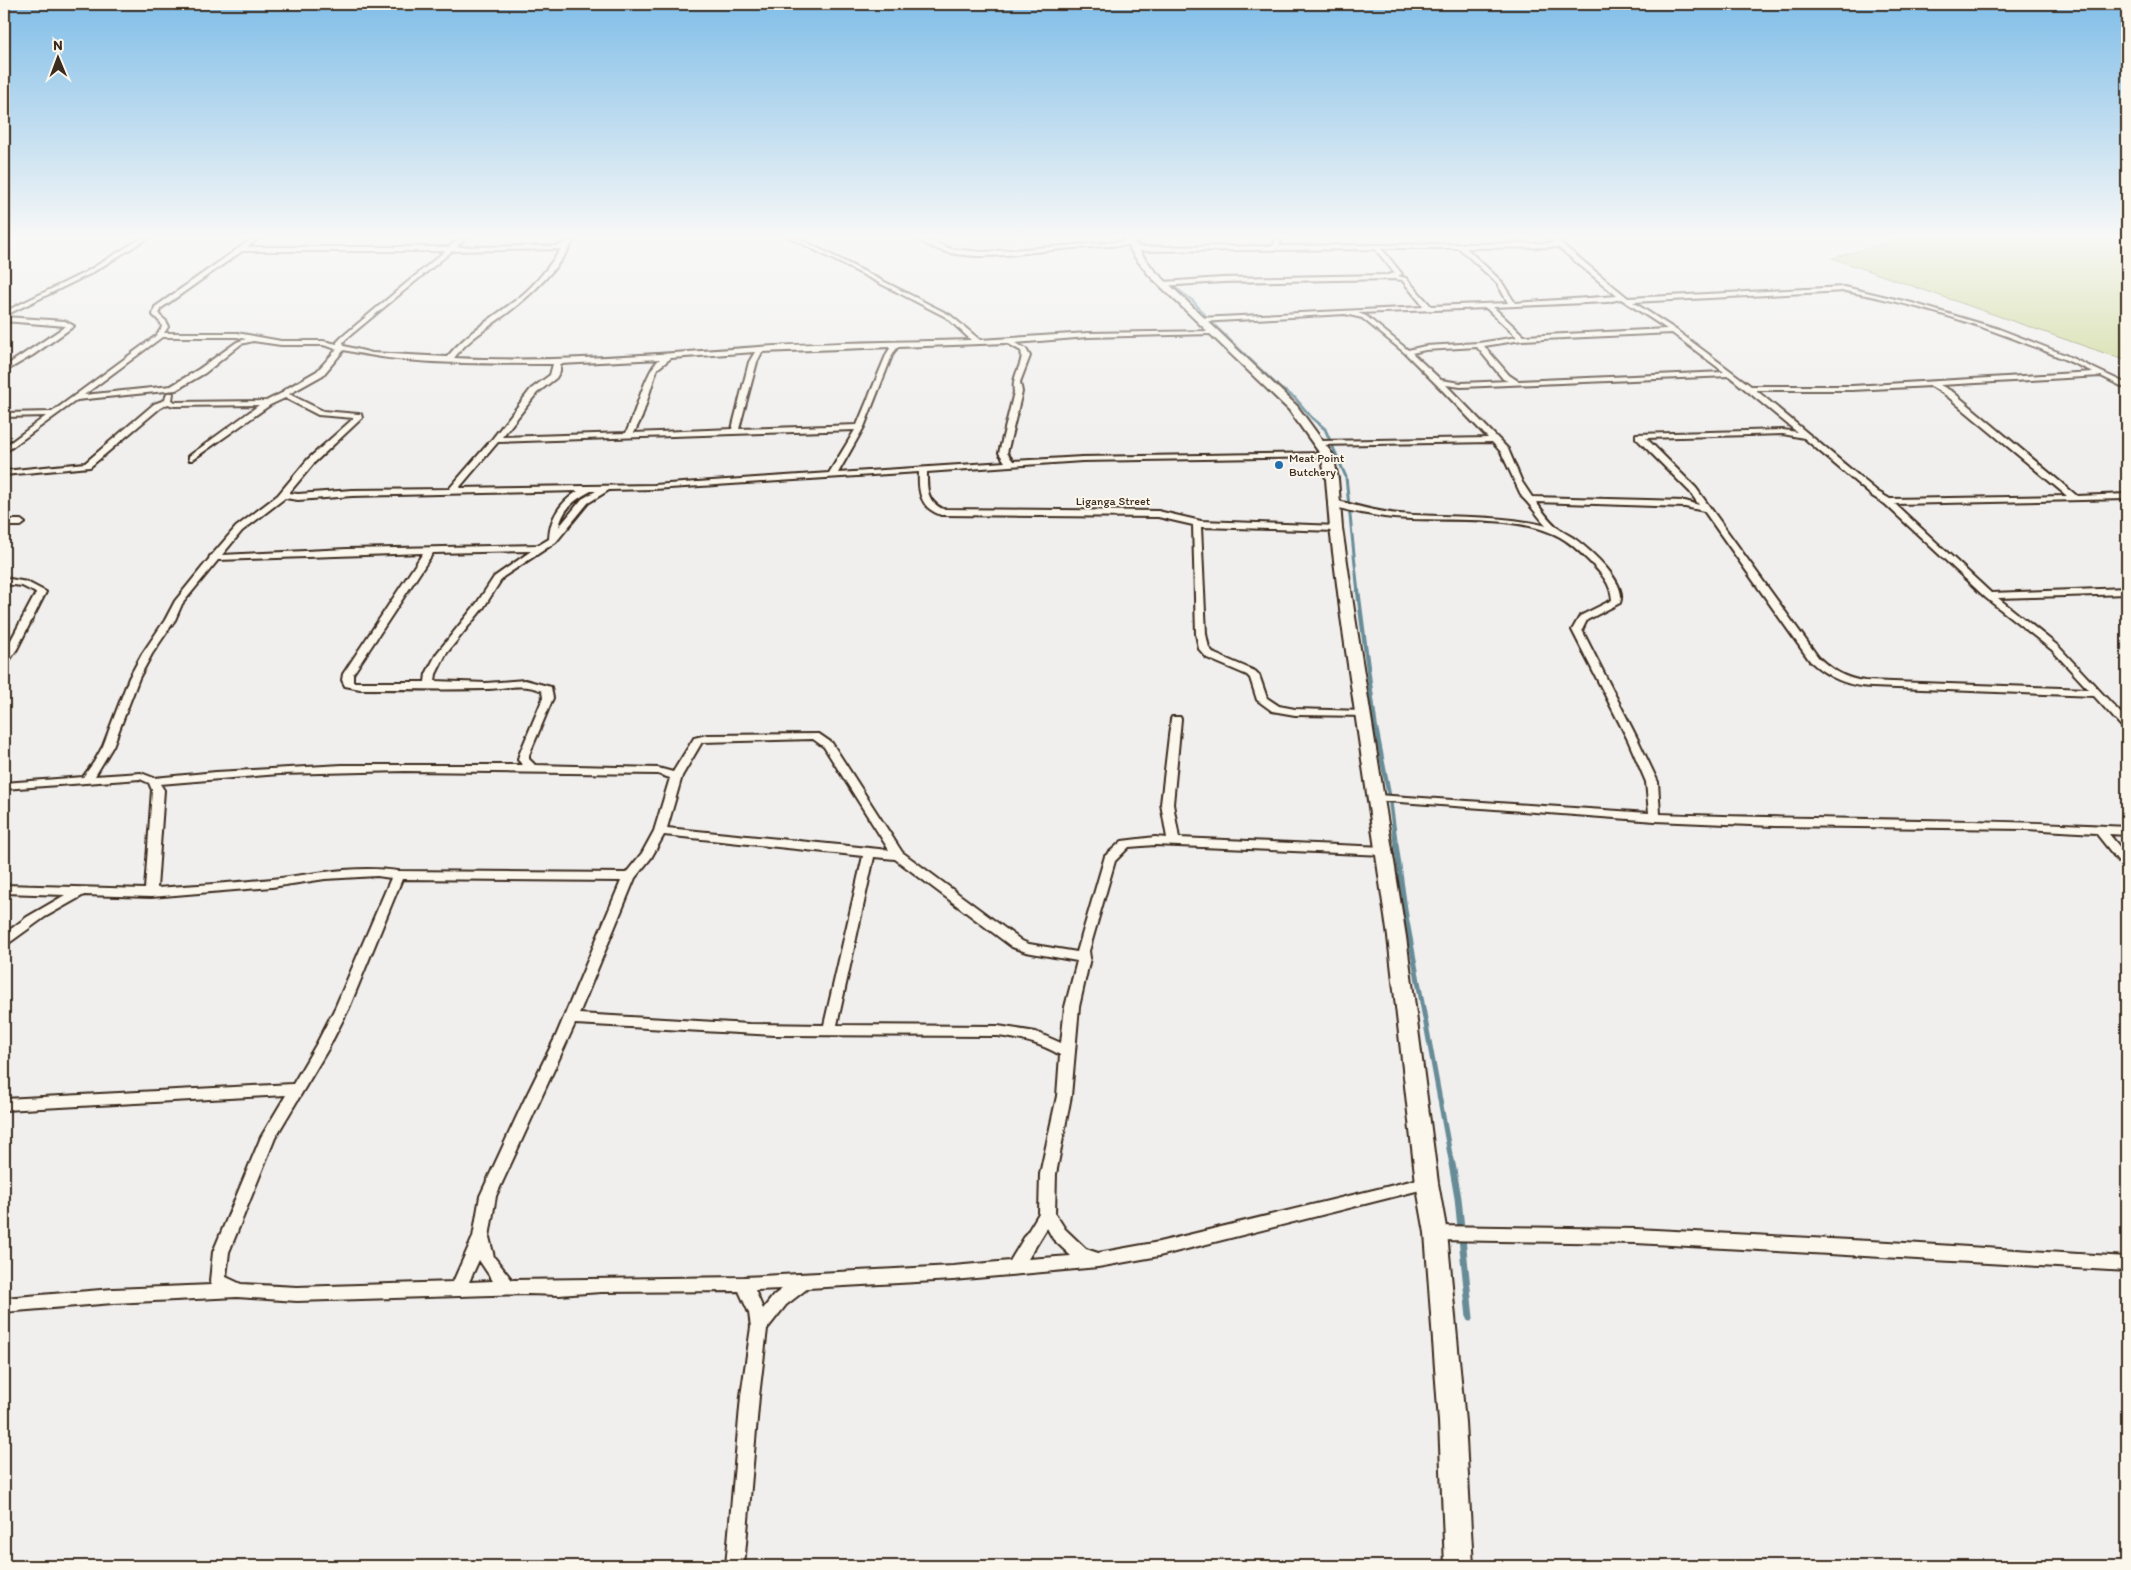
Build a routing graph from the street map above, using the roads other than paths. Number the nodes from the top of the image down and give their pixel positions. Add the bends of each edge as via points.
1 (157, 309) edge
2 (378, 309) edge
3 (508, 309) edge
4 (935, 309) edge
5 (1189, 309) edge
6 (1415, 309) edge
7 (1491, 309) edge
8 (1641, 309) edge
9 (1929, 309) edge
10 (1365, 314) junction
11 (4, 319) edge
12 (1206, 326) junction
13 (1674, 331) junction
14 (160, 335) junction
15 (345, 337) junction
16 (1522, 338) junction
17 (253, 339) junction
18 (980, 342) junction
19 (1008, 342) junction
20 (323, 343) junction
21 (1478, 344) junction
22 (896, 345) junction
23 (341, 349) junction
24 (760, 349) junction
25 (1407, 352) junction
26 (670, 356) junction
27 (448, 360) junction
28 (557, 362) junction
29 (4, 370) edge
30 (1731, 374) junction
31 (2102, 374) junction
32 (1440, 382) junction
33 (1515, 382) junction
34 (1934, 384) junction
35 (173, 388) junction
36 (1750, 388) junction
37 (2127, 388) edge
38 (285, 395) junction
39 (76, 398) junction
40 (168, 401) junction
41 (267, 403) junction
42 (53, 414) junction
43 (4, 416) edge
44 (860, 427) junction
45 (735, 431) junction
46 (629, 435) junction
47 (1810, 437) junction
48 (496, 440) junction
49 (1495, 440) junction
50 (1324, 449) junction
51 (4, 451) edge
52 (192, 458) dead end
53 (1010, 463) junction
54 (923, 469) junction
55 (4, 474) edge
56 (832, 475) junction
57 (591, 488) junction
58 (611, 488) junction
59 (451, 492) junction
60 (282, 495) junction
61 (2127, 497) edge
62 (2075, 498) junction
63 (1530, 499) junction
64 (1888, 502) junction
65 (1335, 503) junction
66 (1536, 508) junction
67 (1707, 509) junction
68 (1510, 522) junction
69 (4, 523) edge
70 (21, 524) dead end
71 (1197, 525) dead end
72 (1336, 528) junction
73 (1560, 534) junction
74 (553, 540) junction
75 (540, 548) junction
76 (430, 550) junction
77 (213, 558) junction
78 (4, 581) edge
79 (2127, 590) edge
80 (1989, 596) junction
81 (4, 660) edge
82 (435, 685) junction
83 (2094, 693) junction
84 (1364, 714) junction
85 (1176, 719) dead end
86 (2127, 726) edge
87 (532, 768) junction
88 (676, 776) junction
89 (86, 780) junction
90 (153, 780) junction
91 (4, 786) edge
92 (1378, 798) junction
93 (1656, 817) junction
94 (2099, 830) junction
95 (660, 831) junction
96 (2127, 831) edge
97 (1174, 842) junction
98 (1384, 851) junction
99 (870, 853) junction
100 (898, 855) junction
101 (2127, 864) edge
102 (398, 875) junction
103 (629, 877) junction
104 (4, 889) edge
105 (82, 892) junction
106 (151, 893) junction
107 (4, 940) edge
108 (1084, 958) junction
109 (570, 1019) junction
110 (830, 1029) junction
111 (1067, 1053) junction
112 (296, 1090) junction
113 (4, 1104) edge
114 (1427, 1183) junction
115 (1047, 1214) junction
116 (1436, 1233) junction
117 (481, 1237) junction
118 (1098, 1260) junction
119 (2127, 1264) edge
120 (1014, 1268) junction
121 (804, 1281) junction
122 (744, 1284) junction
123 (458, 1288) junction
124 (508, 1288) junction
125 (239, 1291) junction
126 (4, 1305) edge
127 (759, 1327) junction
128 (735, 1566) edge
129 (1459, 1566) edge

1 - 14 street via 156,315 165,327
2 - 15 street
3 - 27 street via 461,343
4 - 18 street via 958,323 971,338
5 - 12 main road
6 - 10 street
7 - 16 street
8 - 13 street
9 - 31 street via 2044,347
10 - 12 street via 1344,312
10 - 25 street
11 - 29 street via 71,326
12 - 19 street
12 - 50 main road via 1293,408
13 - 16 street
13 - 30 street
14 - 17 street via 237,335
14 - 39 street
15 - 20 street
15 - 23 street via 340,342
16 - 21 street
17 - 20 street
17 - 35 street via 239,343
18 - 19 street
18 - 22 street
19 - 53 street via 1024,350 1026,356 1017,378 1018,392 1003,453
20 - 23 street
21 - 25 street
21 - 33 street via 1506,377
22 - 24 street
22 - 44 street
23 - 27 street via 372,355
23 - 38 street via 320,373
24 - 26 street
24 - 45 street via 753,362
25 - 32 street
26 - 28 street
26 - 46 street via 654,368
27 - 28 street
28 - 48 street via 553,376 534,391
30 - 33 street
30 - 36 street
31 - 34 street
31 - 37 street
32 - 33 street via 1461,385
32 - 49 street
34 - 36 street
34 - 62 street
35 - 39 street
35 - 40 street
36 - 47 street
38 - 41 street
38 - 60 street via 321,412 358,416
39 - 42 street
40 - 41 street via 179,404
40 - 55 street via 155,408 87,465
41 - 52 street
42 - 43 street
42 - 51 street
44 - 45 street
44 - 56 street
45 - 46 street
46 - 48 street
47 - 64 street
47 - 67 street via 1783,432 1639,436 1693,490
48 - 59 street
49 - 50 street
49 - 63 street via 1505,451 1518,482
50 - 53 street
50 - 65 main road
53 - 54 street
54 - 56 street
54 - 72 street, Liganga Street via 924,499 941,512 1158,514 1206,525
56 - 58 street
57 - 58 street
57 - 59 street
57 - 74 street via 564,505 554,526
58 - 74 street via 585,501
59 - 60 street
60 - 77 street via 239,529
61 - 62 street
62 - 64 street
63 - 66 street
63 - 67 street via 1685,504
64 - 80 street
65 - 68 street via 1403,517
65 - 72 main road
66 - 68 street
66 - 73 street
67 - 83 street via 1814,658 1823,668 1846,680 1925,687 2052,689
68 - 73 street
69 - 70 street
71 - 84 street via 1204,649 1211,656 1251,673 1262,700 1276,709
72 - 84 main road
73 - 93 street via 1581,547 1612,578 1617,590 1617,601 1583,618 1577,630 1652,782
74 - 75 street
75 - 76 street
75 - 82 street via 493,583 483,602 432,670 430,682
76 - 77 street
76 - 82 street via 347,680 349,684 360,686
77 - 89 street via 178,603 147,654 134,678 108,746
78 - 81 street via 24,584 41,592
79 - 80 street
80 - 83 street via 2055,648
82 - 87 street via 526,683 539,684 547,689 548,698 524,755 524,760
83 - 86 street
84 - 92 main road
85 - 97 street via 1167,804
87 - 88 street via 658,771
87 - 90 street via 273,771
88 - 95 street
88 - 100 street via 698,740 815,736 828,745
89 - 90 street via 141,776
89 - 91 street
90 - 106 street via 158,790
92 - 93 street
92 - 98 main road
93 - 94 street via 2026,825
94 - 96 street
94 - 101 street
95 - 99 street
95 - 103 street via 648,855
97 - 98 street
97 - 108 street via 1126,844 1109,859 1088,931
98 - 114 main road
99 - 100 street
99 - 110 street
100 - 108 street via 1017,944
102 - 103 street
102 - 106 street via 377,872 325,875 272,883
102 - 112 street via 342,1008
103 - 109 street
104 - 105 street
105 - 106 street
105 - 107 street via 38,914
108 - 111 street via 1072,1007
109 - 110 street via 774,1030
109 - 117 street via 488,1196
110 - 111 street via 1004,1031 1055,1044
111 - 115 street via 1064,1096 1048,1174
112 - 113 street
112 - 125 street via 268,1137 221,1252 218,1281
114 - 116 main road
114 - 118 street
115 - 118 street via 1058,1234 1080,1254
115 - 120 street
116 - 119 street via 1646,1237
116 - 129 main road via 1452,1422
117 - 123 street
117 - 124 street via 487,1260
118 - 120 street
120 - 121 street
121 - 122 street
121 - 127 street via 780,1300
122 - 124 street
122 - 127 street via 757,1313
123 - 124 street
123 - 125 street via 297,1294
125 - 126 street via 113,1296
127 - 128 street

